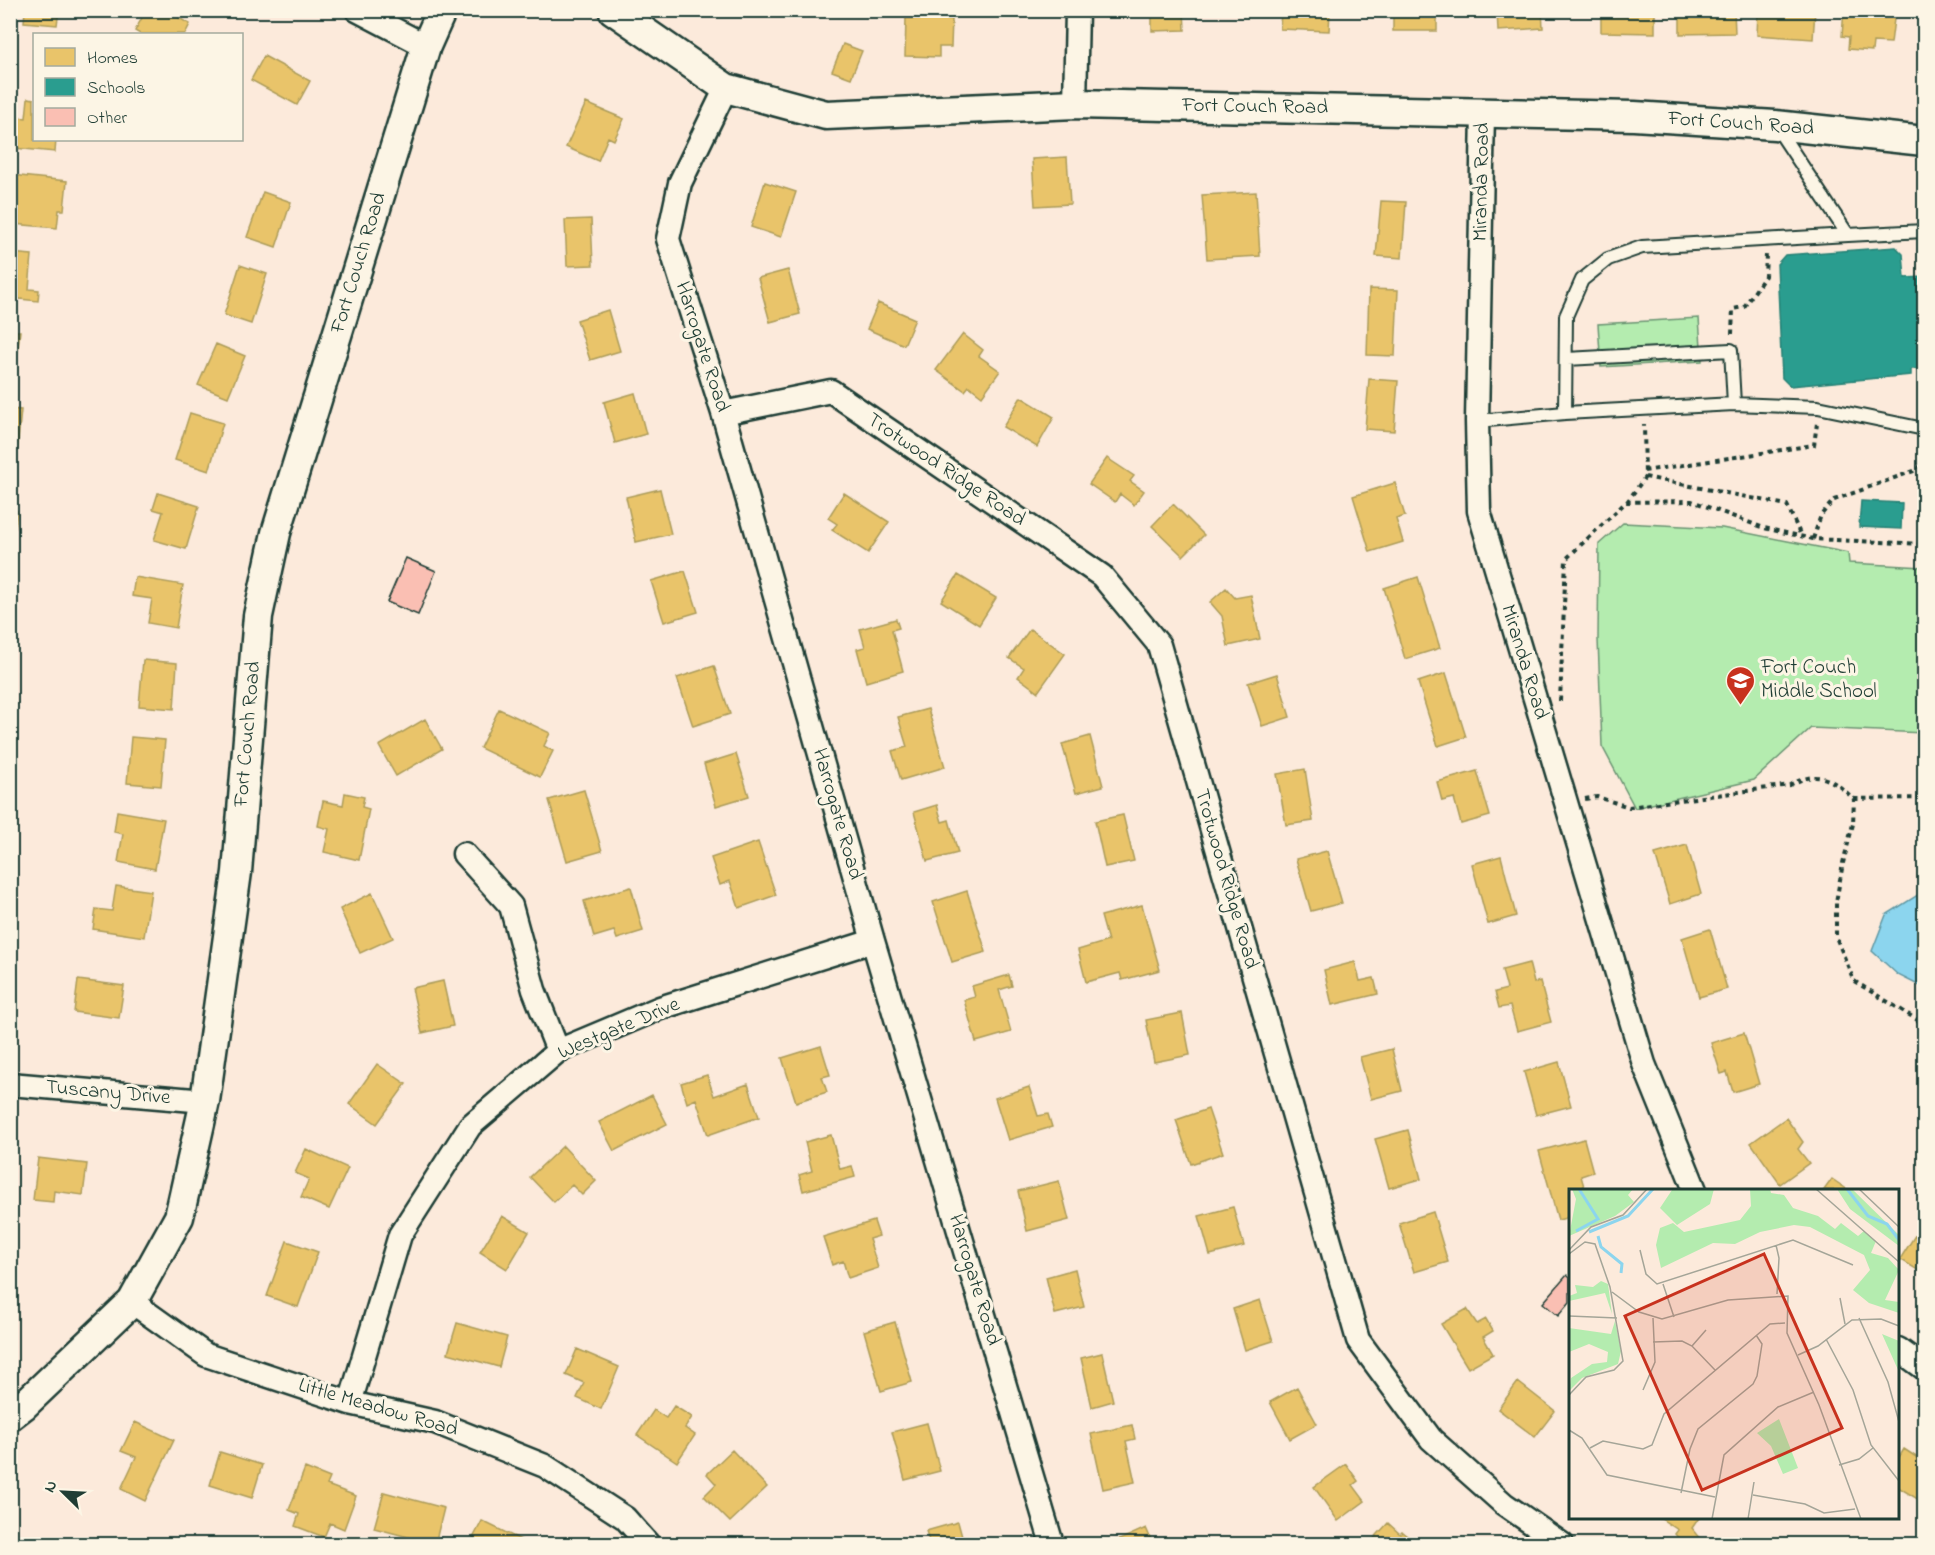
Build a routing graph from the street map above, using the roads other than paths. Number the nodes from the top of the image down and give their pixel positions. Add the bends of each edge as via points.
1 (357, 10) edge
2 (441, 10) edge
3 (613, 10) edge
4 (1077, 10) edge
5 (426, 46) junction
6 (726, 88) junction
7 (1075, 104) junction
8 (1483, 112) junction
9 (1775, 125) junction
10 (1924, 141) edge
11 (1924, 231) edge
12 (1848, 235) junction
13 (1567, 359) junction
14 (1734, 404) junction
15 (723, 413) junction
16 (1565, 413) junction
17 (1477, 421) junction
18 (1924, 429) edge
19 (464, 854) dead end
20 (873, 941) junction
21 (558, 1051) junction
22 (10, 1084) edge
23 (205, 1101) junction
24 (1694, 1189) edge
25 (132, 1302) junction
26 (1899, 1350) edge
27 (1924, 1368) edge
28 (350, 1403) junction
29 (10, 1416) edge
30 (648, 1545) edge
31 (1052, 1545) edge
32 (1562, 1545) edge

1 - 5 street
2 - 5 street, Fort Couch Road
3 - 6 street, Fort Couch Road
4 - 7 street
5 - 23 street, Fort Couch Road via 276,533 258,616 237,872
6 - 7 street, Fort Couch Road via 825,115
6 - 15 street, Harrogate Road via 680,183 668,239
7 - 8 street, Fort Couch Road
8 - 9 street, Fort Couch Road
8 - 17 street, Miranda Road
9 - 10 street, Fort Couch Road
9 - 12 lane
11 - 12 lane
12 - 13 lane via 1642,248 1608,259 1582,280 1566,316
13 - 14 lane via 1731,350
13 - 16 lane
14 - 16 lane
14 - 18 lane via 1818,407
15 - 20 street, Harrogate Road
15 - 32 street, Trotwood Ridge Road via 831,391 1102,576 1160,645 1358,1340 1431,1439 1504,1504
16 - 17 lane
17 - 24 street, Miranda Road via 1479,511 1644,1064
19 - 21 street via 511,906 534,990
20 - 21 street, Westgate Drive via 660,1008
20 - 31 street, Harrogate Road
21 - 28 street, Westgate Drive via 470,1126 400,1235
22 - 23 street, Tuscany Drive
23 - 25 street, Fort Couch Road via 179,1217
25 - 28 street, Little Meadow Road via 206,1355
25 - 29 street, Fort Couch Road
26 - 27 street
28 - 30 street, Little Meadow Road via 435,1422 545,1466 625,1518

